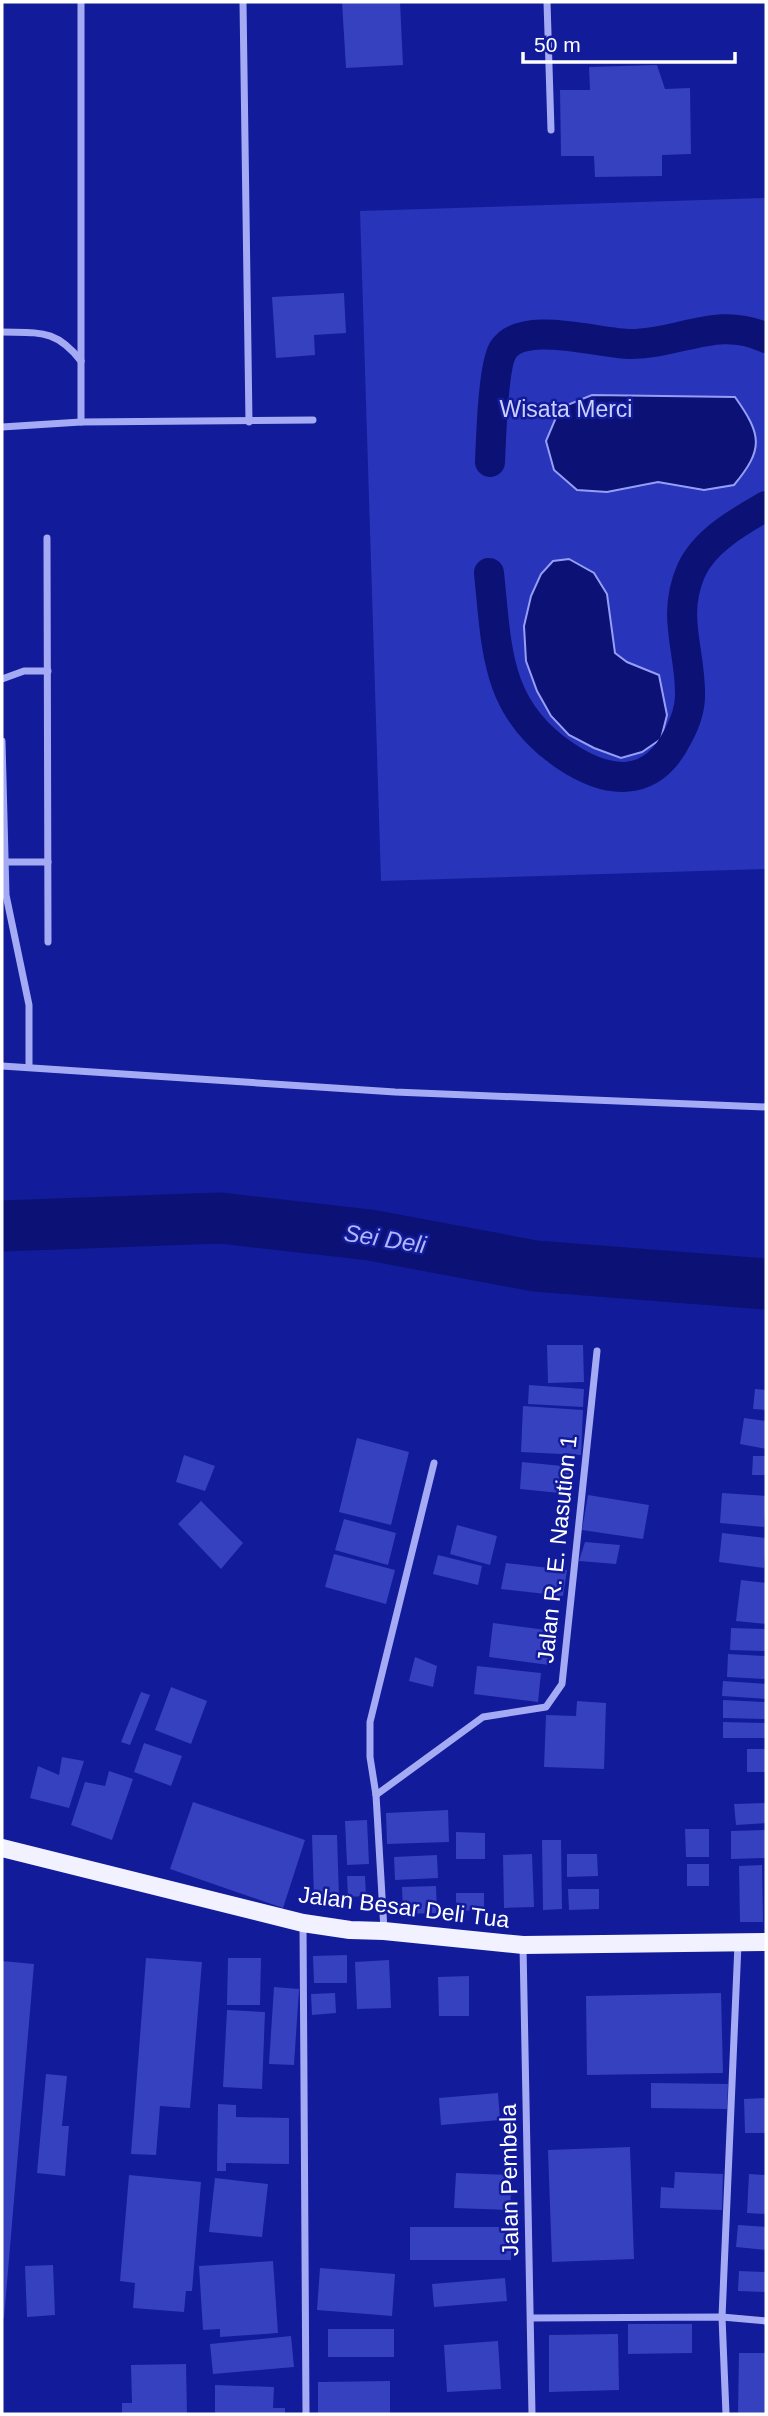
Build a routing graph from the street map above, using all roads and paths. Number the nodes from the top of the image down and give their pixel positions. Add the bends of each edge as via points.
1 (81, 2) edge
2 (243, 2) edge
3 (547, 2) edge
4 (551, 130) dead end
5 (2, 332) edge
6 (81, 361) junction
7 (313, 420) dead end
8 (80, 422) junction
9 (249, 422) junction
10 (2, 427) edge
11 (47, 538) dead end
12 (48, 671) junction
13 (2, 679) edge
14 (2, 741) edge
15 (6, 862) junction
16 (48, 862) junction
17 (48, 942) dead end
18 (2, 1066) edge
19 (29, 1066) junction
20 (766, 1107) edge
21 (597, 1351) dead end
22 (434, 1463) dead end
23 (376, 1795) junction
24 (2, 1848) edge
25 (303, 1923) junction
26 (384, 1931) junction
27 (766, 1942) edge
28 (738, 1944) junction
29 (523, 1945) junction
30 (722, 2317) junction
31 (532, 2318) junction
32 (766, 2321) edge
33 (306, 2414) edge
34 (532, 2414) edge
35 (726, 2414) edge

1 - 6 street
2 - 9 street
3 - 4 street
5 - 6 street via 47,333 66,342
6 - 8 street
7 - 9 street
8 - 9 street
8 - 10 street
11 - 12 street
12 - 13 street via 24,671
12 - 16 street
14 - 15 street
15 - 16 street
15 - 19 street via 6,895 29,1005
16 - 17 street
18 - 19 street
19 - 20 street via 381,1092
21 - 23 street, Jalan R. E. Nasution 1 via 562,1684 546,1707 483,1717
22 - 23 street via 370,1722
23 - 26 street
24 - 25 main road, Jalan Besar Deli Tua
25 - 26 main road, Jalan Besar Deli Tua
25 - 33 street
26 - 29 main road, Jalan Besar Deli Tua
27 - 28 main road, Jalan Besar Deli Tua
28 - 29 main road, Jalan Besar Deli Tua
28 - 30 street
29 - 31 street, Jalan Pembela
30 - 31 street
30 - 32 street
30 - 35 street
31 - 34 street, Jalan Pembela

